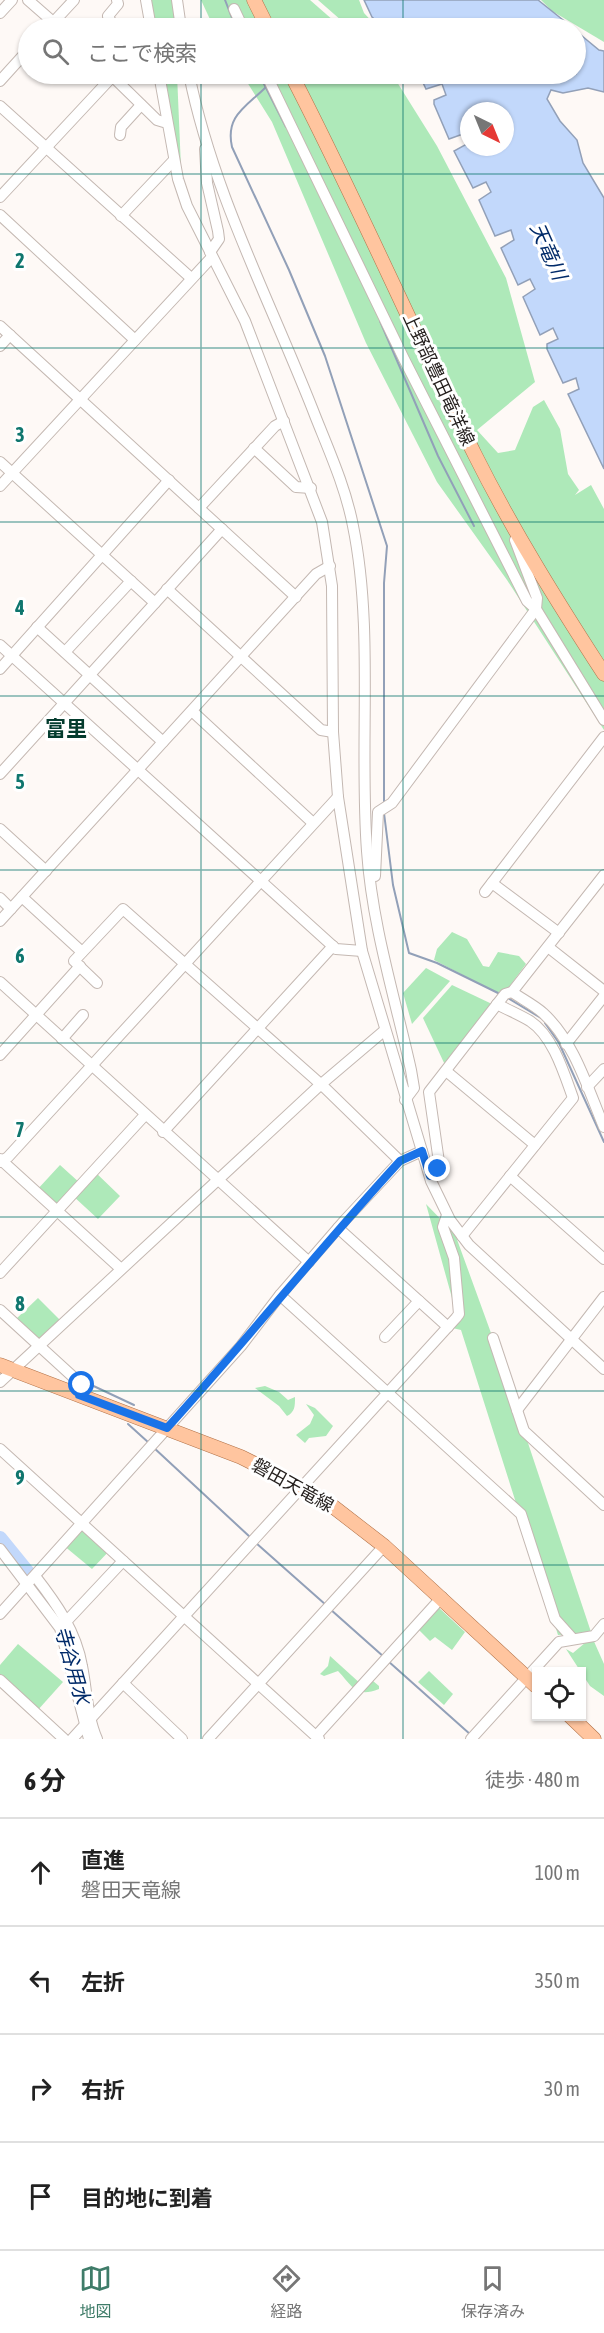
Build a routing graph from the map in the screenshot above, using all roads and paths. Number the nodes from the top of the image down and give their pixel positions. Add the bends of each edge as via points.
1 (12, 0) edge
2 (28, 0) edge
3 (74, 0) edge
4 (117, 0) edge
5 (146, 0) edge
6 (177, 0) edge
7 (254, 0) edge
8 (234, 9) dead end
9 (0, 13) edge
10 (45, 18) edge
11 (61, 18) edge
12 (109, 18) edge
13 (149, 18) edge
14 (180, 18) edge
15 (238, 18) edge
16 (263, 18) edge
17 (18, 61) edge
18 (0, 81) edge
19 (103, 84) edge
20 (120, 84) edge
21 (161, 84) edge
22 (192, 84) edge
23 (271, 84) edge
24 (296, 84) edge
25 (141, 105) junction
26 (0, 106) edge
27 (167, 123) junction
28 (120, 135) dead end
29 (206, 140) junction
30 (46, 148) junction
31 (174, 160) junction
32 (0, 197) edge
33 (121, 216) junction
34 (2, 222) edge
35 (211, 255) junction
36 (191, 278) junction
37 (0, 326) edge
38 (10, 335) junction
39 (135, 340) junction
40 (0, 346) edge
41 (81, 400) junction
42 (285, 420) junction
43 (254, 448) junction
44 (0, 462) edge
45 (12, 473) junction
46 (169, 480) junction
47 (0, 486) edge
48 (311, 488) junction
49 (199, 508) junction
50 (514, 528) junction
51 (222, 529) junction
52 (102, 555) junction
53 (330, 566) junction
54 (131, 581) junction
55 (167, 589) junction
56 (296, 597) junction
57 (155, 603) junction
58 (536, 609) junction
59 (37, 627) junction
60 (0, 645) edge
61 (65, 652) junction
62 (12, 655) junction
63 (241, 657) junction
64 (0, 669) edge
65 (90, 674) junction
66 (604, 674) edge
67 (64, 702) junction
68 (192, 711) junction
69 (604, 720) edge
70 (333, 732) junction
71 (604, 738) edge
72 (163, 742) junction
73 (138, 770) junction
74 (0, 774) edge
75 (338, 797) junction
76 (313, 823) junction
77 (0, 829) edge
78 (46, 871) junction
79 (604, 875) edge
80 (260, 881) junction
81 (372, 885) junction
82 (22, 897) junction
83 (0, 898) edge
84 (4, 915) edge
85 (559, 933) junction
86 (333, 946) junction
87 (548, 947) junction
88 (362, 951) junction
89 (82, 952) junction
90 (185, 965) junction
91 (80, 966) junction
92 (0, 982) edge
93 (97, 983) dead end
94 (512, 992) junction
95 (604, 993) edge
96 (497, 1004) junction
97 (36, 1015) junction
98 (83, 1015) dead end
99 (256, 1029) junction
100 (385, 1030) junction
101 (62, 1039) junction
102 (567, 1044) junction
103 (0, 1055) edge
104 (92, 1066) junction
105 (604, 1069) edge
106 (446, 1071) junction
107 (320, 1086) junction
108 (587, 1086) junction
109 (405, 1100) junction
110 (145, 1115) junction
111 (604, 1127) edge
112 (163, 1132) junction
113 (535, 1145) junction
114 (422, 1151) junction
115 (1, 1160) edge
116 (400, 1161) junction
117 (430, 1176) junction
118 (510, 1176) junction
119 (218, 1182) junction
120 (57, 1211) junction
121 (447, 1215) junction
122 (338, 1228) junction
123 (462, 1236) junction
124 (604, 1259) edge
125 (309, 1262) junction
126 (121, 1269) junction
127 (0, 1273) edge
128 (280, 1295) junction
129 (604, 1297) edge
130 (419, 1301) junction
131 (0, 1310) edge
132 (448, 1327) junction
133 (385, 1337) dead end
134 (493, 1338) dead end
135 (571, 1340) junction
136 (40, 1347) junction
137 (7, 1368) edge
138 (604, 1369) edge
139 (0, 1382) edge
140 (387, 1393) junction
141 (79, 1395) junction
142 (517, 1410) junction
143 (167, 1428) junction
144 (0, 1449) edge
145 (301, 1486) junction
146 (604, 1505) edge
147 (83, 1523) junction
148 (384, 1546) junction
149 (0, 1549) edge
150 (123, 1561) junction
151 (31, 1580) junction
152 (442, 1597) junction
153 (0, 1614) edge
154 (183, 1616) junction
155 (604, 1624) edge
156 (63, 1625) junction
157 (573, 1639) junction
158 (542, 1667) edge
159 (0, 1680) edge
160 (532, 1681) edge
161 (123, 1683) junction
162 (258, 1684) junction
163 (575, 1721) edge
164 (87, 1723) junction
165 (317, 1737) edge
166 (64, 1739) edge
167 (72, 1739) edge
168 (89, 1739) edge
169 (97, 1739) edge
170 (182, 1739) edge
171 (207, 1739) edge
172 (471, 1739) edge
173 (594, 1739) edge

1 - 9 street
2 - 10 street
3 - 11 street
4 - 12 street
5 - 13 street
6 - 14 street
7 - 16 main road
8 - 15 street
17 - 18 street
19 - 30 street
20 - 25 street
21 - 27 street
22 - 29 street
23 - 58 street via 409,369 523,594
24 - 50 main road, 上野部豊田竜洋線 via 475,456
25 - 27 street via 157,120
25 - 28 street via 121,127
26 - 30 street
27 - 31 street
29 - 35 street via 207,183 219,239
29 - 81 street via 224,194 324,439 353,524 362,584 364,789
30 - 32 street
30 - 33 street
31 - 33 street
31 - 35 street via 187,206
33 - 36 street
34 - 39 street
35 - 36 street
35 - 42 street via 245,321
36 - 39 street
37 - 38 street
38 - 40 street
38 - 41 street
39 - 41 street
41 - 45 street
41 - 46 street
42 - 43 street
42 - 48 street
43 - 48 street via 296,486
43 - 49 street
44 - 45 street
45 - 47 street
45 - 52 street
46 - 49 street
46 - 52 street
48 - 53 street
49 - 51 street
50 - 58 street via 537,598
50 - 66 main road, 上野部豊田竜洋線
51 - 55 street
51 - 56 street
52 - 54 street
52 - 59 street
53 - 56 street via 316,574
53 - 70 street
54 - 57 street
54 - 61 street
55 - 57 street
55 - 63 street
56 - 63 street
57 - 65 street
58 - 69 street
58 - 81 street via 392,803 378,812
59 - 61 street
59 - 62 street
60 - 62 street
61 - 65 street
62 - 64 street
62 - 67 street
63 - 68 street
63 - 70 street via 321,730
65 - 67 street
65 - 72 street
67 - 73 street
67 - 74 street
68 - 72 street
68 - 76 street
70 - 75 street
71 - 85 street via 489,888
72 - 73 street
73 - 78 street
73 - 80 street
75 - 76 street
75 - 88 street
76 - 80 street
77 - 78 street
78 - 82 street
79 - 85 street
80 - 86 street
80 - 90 street
81 - 109 street via 414,1088
82 - 84 street
82 - 89 street
83 - 84 street
85 - 87 street
86 - 88 street
86 - 99 street
87 - 94 street
87 - 95 street
88 - 100 street
89 - 90 street via 123,909
89 - 91 street via 74,961
90 - 99 street
90 - 104 street
91 - 93 street
91 - 97 street
92 - 97 street
94 - 96 street via 505,993
94 - 102 street via 543,1013
95 - 102 street
96 - 106 street
96 - 113 street via 532,1022 542,1033 573,1098
97 - 101 street
97 - 103 street
98 - 101 street
99 - 107 street
99 - 112 street
100 - 107 street
100 - 109 street
101 - 104 street
102 - 108 street
104 - 110 street
104 - 115 street
105 - 108 street
106 - 113 street
106 - 117 street via 429,1092 439,1162
107 - 116 street
107 - 119 street
108 - 111 street
109 - 114 street
110 - 112 street
110 - 120 street
112 - 119 street
113 - 118 street
114 - 116 street
114 - 117 street
115 - 120 street
116 - 122 street
117 - 121 street
118 - 123 street
118 - 124 street
119 - 125 street
119 - 126 street
120 - 126 street
120 - 127 street
121 - 123 street
121 - 132 street via 443,1227 454,1258 459,1314
122 - 125 street
122 - 130 street
123 - 135 street
125 - 128 street
126 - 136 street
128 - 140 street
128 - 143 street via 241,1346
129 - 135 street
130 - 132 street
130 - 133 street
131 - 136 street
132 - 140 street
134 - 142 street
135 - 138 street
135 - 142 street
136 - 137 street
136 - 141 street via 82,1385
137 - 139 street
137 - 141 main road, 磐田天竜線
140 - 145 street
140 - 157 street via 521,1514 555,1619
141 - 143 main road, 磐田天竜線
142 - 146 street via 524,1431
143 - 145 main road, 磐田天竜線 via 241,1456
143 - 147 street
144 - 147 street
145 - 148 main road, 磐田天竜線
145 - 154 street
147 - 150 street
147 - 151 street
148 - 152 main road, 磐田天竜線
148 - 162 street
149 - 151 street
150 - 154 street
150 - 156 street
151 - 153 street
151 - 156 street
152 - 160 main road, 磐田天竜線
152 - 165 street
154 - 161 street
154 - 162 street
155 - 157 street via 594,1636
156 - 164 street
157 - 158 street via 559,1642
159 - 166 street
160 - 172 street
161 - 164 street
161 - 170 street
162 - 165 street
162 - 171 street
163 - 173 main road
164 - 167 street
164 - 168 street
164 - 169 street

